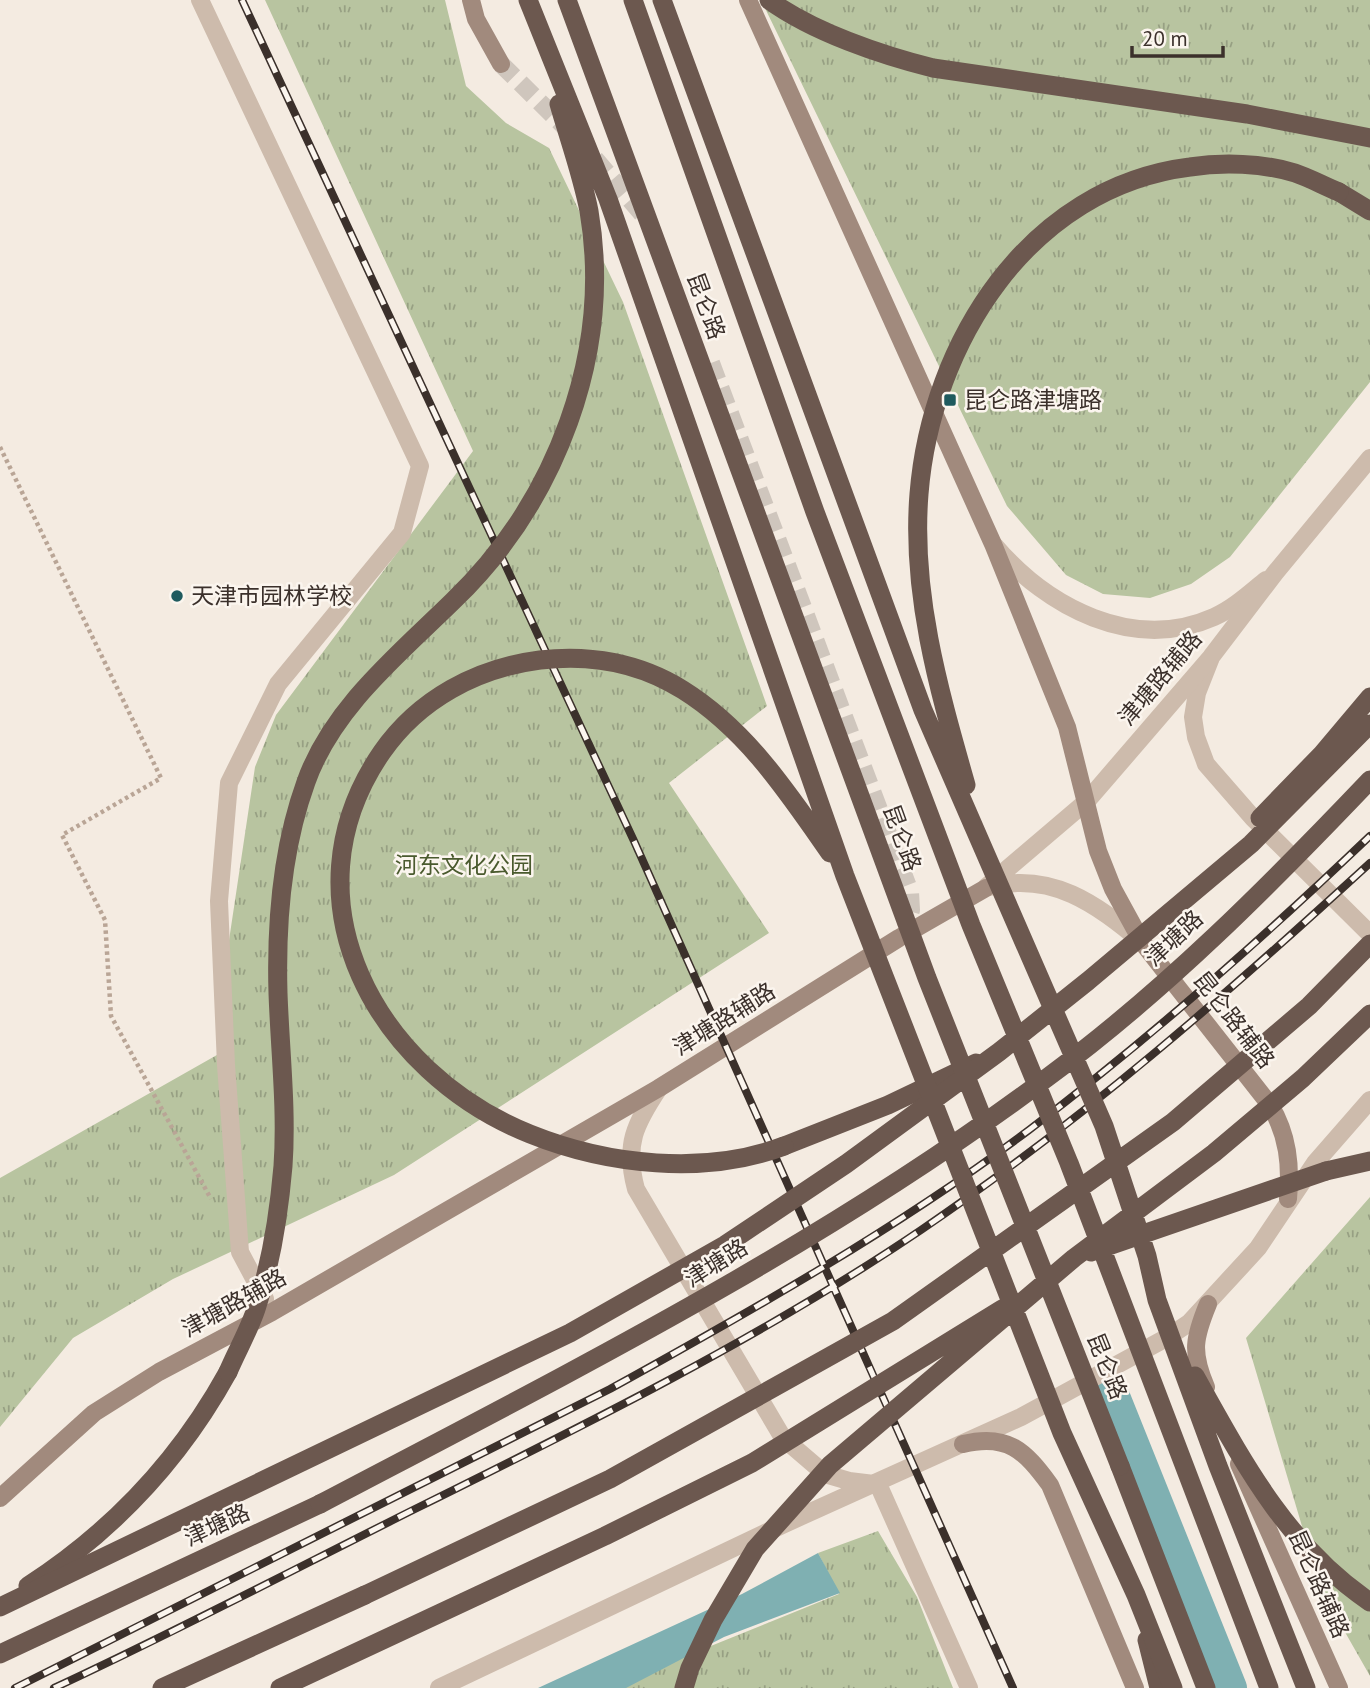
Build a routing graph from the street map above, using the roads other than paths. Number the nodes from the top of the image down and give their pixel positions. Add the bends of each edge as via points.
1 (200, 0) edge
2 (471, 0) edge
3 (528, 0) edge
4 (567, 0) edge
5 (633, 0) edge
6 (662, 0) edge
7 (748, 0) edge
8 (769, 0) edge
9 (537, 26) junction
10 (501, 64) tunnel mouth
11 (1370, 138) edge
12 (1370, 211) edge
13 (1370, 458) edge
14 (993, 544) junction
15 (1275, 573) junction
16 (1211, 657) junction
17 (1370, 697) edge
18 (1370, 724) edge
19 (1370, 780) edge
20 (1087, 801) junction
21 (988, 864) junction
22 (845, 876) junction
23 (986, 888) junction
24 (1196, 888) junction
25 (1370, 934) edge
26 (1142, 942) junction
27 (1370, 944) edge
28 (1370, 1014) edge
29 (999, 1052) junction
30 (659, 1088) junction
31 (1370, 1100) edge
32 (1370, 1161) edge
33 (1288, 1199) junction
34 (1074, 1258) junction
35 (1034, 1292) junction
36 (1157, 1300) junction
37 (1208, 1304) junction
38 (272, 1312) junction
39 (964, 1444) junction
40 (878, 1484) junction
41 (0, 1498) edge
42 (1136, 1595) junction
43 (1370, 1602) edge
44 (0, 1606) edge
45 (0, 1654) edge
46 (162, 1688) edge
47 (280, 1688) edge
48 (439, 1688) edge
49 (684, 1688) edge
50 (969, 1688) edge
51 (1135, 1688) edge
52 (1159, 1688) edge
53 (1173, 1688) edge
54 (1206, 1688) edge
55 (1269, 1688) edge
56 (1306, 1688) edge
57 (1339, 1688) edge

1 - 38 street via 420,466 402,533 278,684 229,783 219,901 240,1252
2 - 10 main road via 476,19
3 - 9 highway, bridge
4 - 54 highway, 昆仑路, bridge via 922,965
5 - 55 highway, 昆仑路, bridge via 814,512
6 - 21 highway, bridge via 923,710
7 - 14 main road, 昆仑路辅路
8 - 11 highway via 853,43 933,68 1247,114
9 - 22 highway, bridge via 608,199
9 - 44 highway, bridge via 589,210 594,260 588,338 578,393 563,439 541,488 486,565 361,692 329,735 306,779 280,898 283,1166 256,1309 228,1372 183,1444 132,1504 54,1569
12 - 21 highway, bridge via 1293,173 1212,164 1166,170 1125,183 1080,206 1037,237 996,281 963,336 937,397 924,448 918,540 921,597 938,685
13 - 15 street, 津塘路辅路
14 - 15 street via 1017,571 1059,603 1106,623 1130,627 1158,629 1213,618
14 - 20 main road, 昆仑路辅路 via 1067,727
15 - 16 street, 津塘路辅路
16 - 20 street, 津塘路辅路
16 - 25 street via 1197,693 1194,717 1206,764 1253,818
17 - 24 highway, bridge
18 - 24 highway, bridge via 1251,844
19 - 45 highway, 津塘路, bridge via 1196,953 1124,1017 1047,1078 913,1170 672,1319 320,1504
20 - 23 street, 津塘路辅路
20 - 26 main road, 昆仑路辅路 via 1098,851
21 - 36 highway, bridge via 1104,1126
22 - 29 highway, bridge via 780,783 721,717 682,689 649,673 584,657 492,670 421,710 393,736 361,786 340,852 338,887 351,954 363,984 408,1051 444,1085 491,1115 543,1140 589,1153 662,1162 758,1156 888,1105
22 - 42 highway, bridge via 1062,1433
23 - 26 street via 1009,882 1060,887 1088,900
23 - 30 main road, 津塘路辅路
24 - 29 highway, bridge
26 - 33 main road, 昆仑路辅路 via 1270,1105 1286,1143
27 - 46 highway, bridge via 1309,1006 1173,1122 893,1321 610,1479
28 - 34 highway, bridge via 1214,1153
29 - 44 highway, bridge via 725,1245 570,1333
30 - 38 main road, 津塘路辅路
30 - 40 street via 631,1140 630,1167 636,1189 783,1438 825,1474
31 - 33 street
32 - 34 highway, bridge via 1326,1171
33 - 37 street via 1258,1248
34 - 35 highway, bridge
35 - 47 highway, bridge via 951,1338 752,1463
35 - 49 highway, bridge via 830,1465 789,1508 755,1549 713,1620
36 - 43 highway, bridge via 1228,1436 1271,1506 1312,1555
36 - 56 highway, bridge
37 - 39 street via 1168,1337
37 - 57 main road, 昆仑路辅路 via 1195,1335 1198,1368
38 - 41 main road, 津塘路辅路 via 159,1372 94,1413
39 - 40 street
39 - 51 main road via 989,1440 1010,1445 1046,1479
40 - 48 street, bridge
40 - 50 street
42 - 52 highway, bridge
42 - 53 highway, bridge

